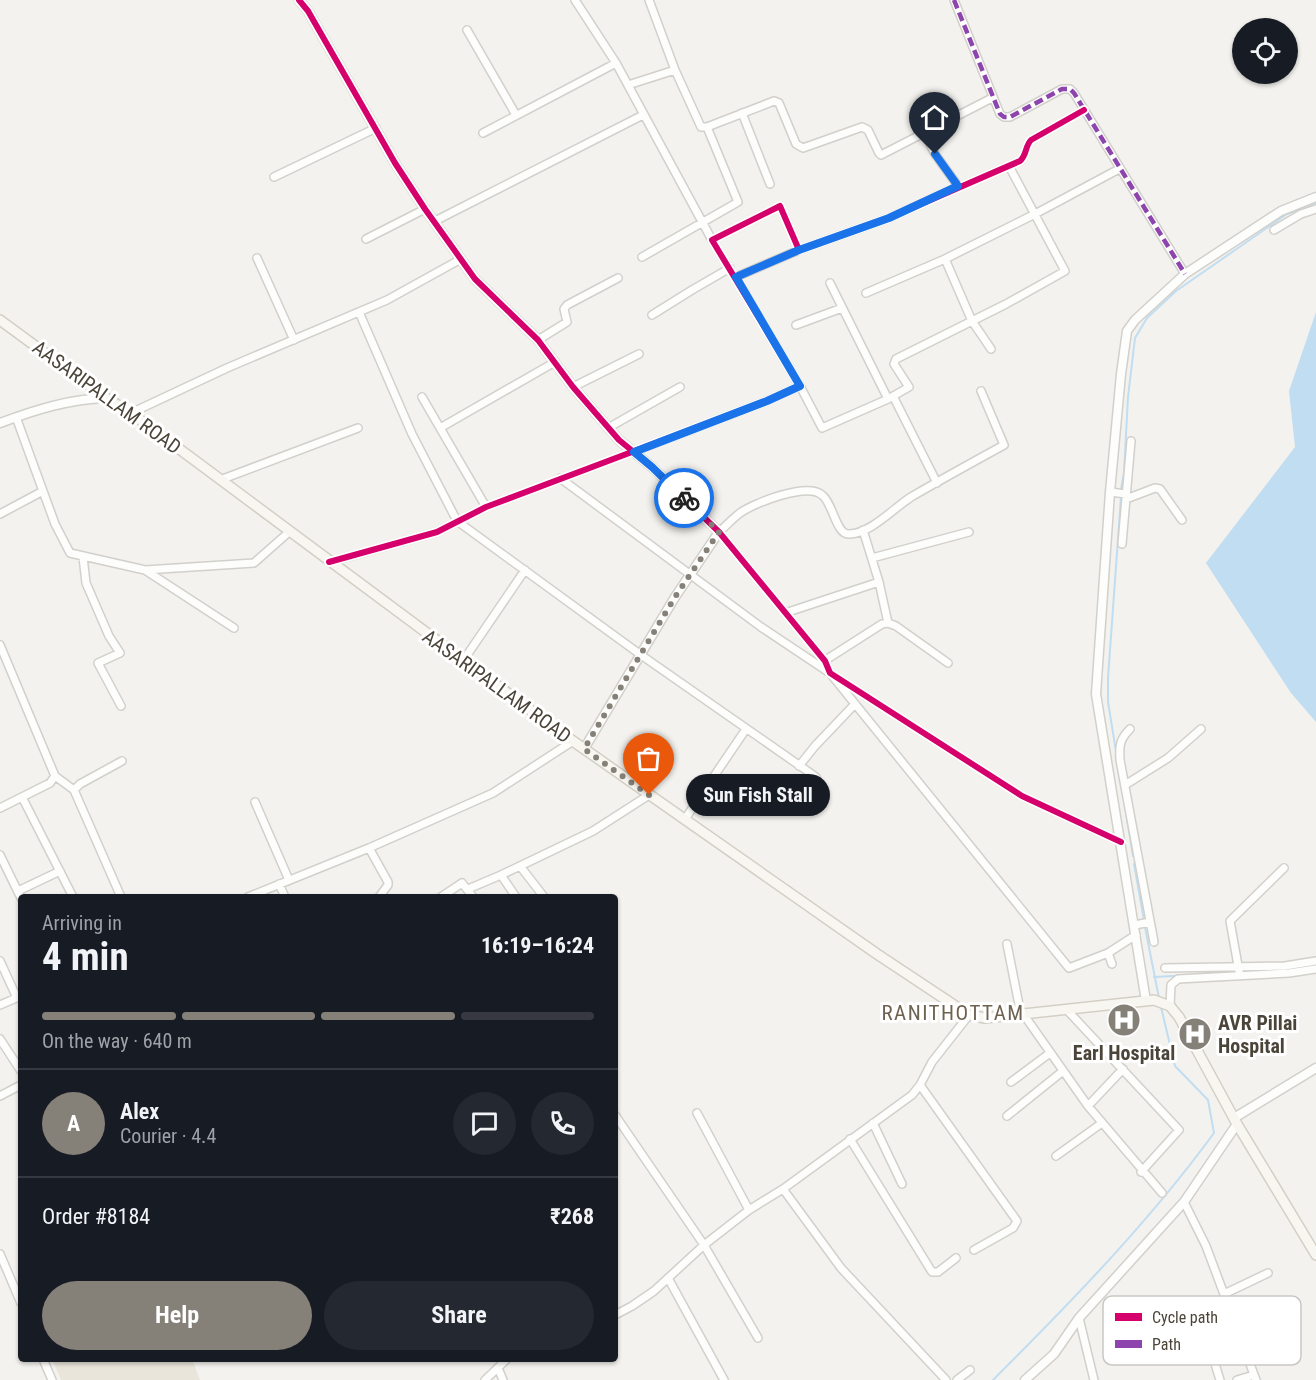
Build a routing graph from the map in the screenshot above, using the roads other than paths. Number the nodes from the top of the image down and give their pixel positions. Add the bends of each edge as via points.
1 (299, 0) edge
2 (575, 0) edge
3 (649, 0) edge
4 (954, 0) edge
5 (467, 30) dead end
6 (616, 63) junction
7 (675, 70) junction
8 (628, 85) junction
9 (992, 98) junction
10 (1084, 110) junction
11 (742, 113) junction
12 (516, 115) junction
13 (643, 116) junction
14 (706, 127) junction
15 (376, 128) junction
16 (924, 132) junction
17 (483, 133) dead end
18 (1009, 166) junction
19 (1119, 169) junction
20 (274, 177) dead end
21 (770, 184) dead end
22 (958, 186) junction
23 (1316, 197) edge
24 (424, 209) junction
25 (1316, 209) edge
26 (1035, 214) junction
27 (435, 220) junction
28 (703, 223) junction
29 (1274, 230) dead end
30 (366, 239) dead end
31 (712, 240) junction
32 (799, 250) junction
33 (642, 257) dead end
34 (257, 258) dead end
35 (461, 259) junction
36 (945, 259) junction
37 (730, 268) junction
38 (1185, 274) junction
39 (736, 277) junction
40 (618, 278) dead end
41 (830, 283) dead end
42 (866, 293) dead end
43 (842, 308) junction
44 (359, 312) junction
45 (652, 315) dead end
46 (0, 320) edge
47 (972, 321) junction
48 (796, 325) dead end
49 (294, 340) junction
50 (538, 340) junction
51 (991, 349) dead end
52 (639, 354) dead end
53 (555, 362) junction
54 (800, 386) junction
55 (573, 387) junction
56 (680, 387) dead end
57 (981, 391) dead end
58 (422, 397) dead end
59 (106, 398) junction
60 (891, 398) junction
61 (131, 413) junction
62 (16, 417) junction
63 (0, 423) edge
64 (358, 428) dead end
65 (441, 428) junction
66 (608, 428) junction
67 (1131, 441) dead end
68 (634, 452) junction
69 (560, 478) junction
70 (220, 480) junction
71 (937, 483) junction
72 (43, 491) junction
73 (1110, 492) junction
74 (1126, 496) junction
75 (486, 507) junction
76 (0, 514) edge
77 (1182, 520) dead end
78 (457, 521) junction
79 (863, 530) junction
80 (289, 532) junction
81 (719, 532) junction
82 (969, 532) dead end
83 (1122, 544) dead end
84 (83, 557) junction
85 (872, 558) junction
86 (329, 562) junction
87 (145, 570) junction
88 (525, 570) junction
89 (691, 575) junction
90 (879, 582) junction
91 (785, 613) junction
92 (888, 623) junction
93 (234, 628) dead end
94 (0, 645) edge
95 (641, 656) junction
96 (463, 661) junction
97 (825, 661) junction
98 (948, 663) dead end
99 (817, 665) junction
100 (830, 673) junction
101 (855, 704) junction
102 (121, 706) dead end
103 (746, 729) junction
104 (1130, 729) dead end
105 (1201, 729) dead end
106 (573, 741) junction
107 (584, 749) junction
108 (122, 760) dead end
109 (799, 766) junction
110 (55, 776) junction
111 (816, 777) dead end
112 (1125, 785) junction
113 (74, 790) junction
114 (649, 795) junction
115 (22, 797) junction
116 (255, 802) dead end
117 (0, 808) edge
118 (684, 819) junction
119 (1121, 842) junction
120 (369, 848) junction
121 (0, 855) edge
122 (1138, 859) junction
123 (1124, 861) junction
124 (520, 866) junction
125 (1284, 868) dead end
126 (60, 871) junction
127 (501, 875) junction
128 (288, 880) junction
129 (279, 884) junction
130 (468, 889) junction
131 (20, 894) edge
132 (22, 894) edge
133 (72, 894) edge
134 (120, 894) edge
135 (255, 894) edge
136 (284, 894) edge
137 (381, 894) edge
138 (446, 894) edge
139 (471, 894) edge
140 (514, 894) edge
141 (542, 894) edge
142 (1150, 922) junction
143 (1135, 925) junction
144 (1136, 935) junction
145 (1154, 942) dead end
146 (1007, 944) dead end
147 (1108, 953) junction
148 (0, 961) edge
149 (1316, 961) edge
150 (1112, 964) dead end
151 (1165, 968) dead end
152 (1316, 969) edge
153 (1239, 972) junction
154 (18, 995) edge
155 (18, 997) edge
156 (1159, 1003) junction
157 (0, 1005) edge
158 (1066, 1010) junction
159 (969, 1015) junction
160 (1022, 1015) junction
161 (0, 1039) edge
162 (1050, 1053) junction
163 (18, 1066) edge
164 (1316, 1068) edge
165 (1123, 1069) junction
166 (1063, 1071) junction
167 (1011, 1082) dead end
168 (920, 1085) junction
169 (18, 1087) edge
170 (0, 1096) edge
171 (1088, 1106) junction
172 (697, 1113) dead end
173 (1007, 1116) dead end
174 (618, 1119) edge
175 (1236, 1121) junction
176 (873, 1123) junction
177 (1102, 1123) junction
178 (850, 1139) junction
179 (1056, 1156) dead end
180 (1142, 1172) junction
181 (902, 1184) dead end
182 (783, 1189) junction
183 (1162, 1194) dead end
184 (1184, 1202) junction
185 (749, 1210) junction
186 (704, 1245) junction
187 (974, 1250) dead end
188 (0, 1254) edge
189 (1316, 1255) edge
190 (956, 1258) dead end
191 (1268, 1273) dead end
192 (668, 1278) junction
193 (18, 1287) edge
194 (1224, 1294) joint
195 (618, 1314) edge
196 (1079, 1318) junction
197 (758, 1338) dead end
198 (44, 1362) edge
199 (504, 1362) edge
200 (1215, 1365) edge
201 (498, 1368) junction
202 (970, 1370) dead end
203 (1255, 1377) edge
204 (52, 1380) edge
205 (485, 1380) edge
206 (503, 1380) edge
207 (724, 1380) edge
208 (946, 1380) edge
209 (957, 1380) edge
210 (1025, 1380) edge
211 (1094, 1380) edge
212 (1220, 1380) edge
213 (1237, 1380) edge

1 - 15 street
2 - 6 street
3 - 7 street
4 - 9 street
5 - 12 street
6 - 8 street
6 - 12 street
7 - 8 street
7 - 14 street via 698,123
8 - 13 street
9 - 10 street via 1000,114 1010,117 1062,89 1070,89
9 - 16 street
10 - 18 street via 1031,140 1023,159
10 - 19 street
11 - 14 street
11 - 16 street via 777,101 796,144 803,148 862,127 868,130 879,153 884,154
11 - 21 street
12 - 17 street
13 - 27 street
13 - 28 street
14 - 28 street via 738,202
15 - 20 street
15 - 24 street
16 - 22 street
18 - 22 street
18 - 26 street
19 - 26 street
19 - 38 street
22 - 32 street via 889,218
23 - 38 street via 1281,211
24 - 27 street
24 - 30 street
25 - 29 street
26 - 36 street
26 - 47 street via 1065,271
27 - 35 street
28 - 31 street
28 - 33 street
31 - 32 street via 780,206
31 - 37 street
32 - 39 street
34 - 49 street
35 - 44 street
35 - 50 street via 475,279
36 - 42 street
36 - 47 street
37 - 39 street
37 - 45 street
38 - 73 street via 1127,331
39 - 54 street
40 - 50 street via 567,305 567,322
41 - 43 street
43 - 48 street
43 - 60 street
44 - 49 street
44 - 78 street via 412,434
46 - 59 main road, AASARIPALLAM ROAD
47 - 51 street
47 - 60 street via 896,359 894,364 909,387
49 - 61 street
50 - 53 street
52 - 55 street
53 - 55 street
53 - 65 street
54 - 60 street via 822,428
54 - 68 street
55 - 66 street
56 - 66 street
57 - 71 street via 1004,445
58 - 65 street
59 - 61 main road, AASARIPALLAM ROAD
59 - 62 street via 70,401
60 - 71 street
61 - 70 main road, AASARIPALLAM ROAD
62 - 63 street
62 - 72 street
64 - 70 street
65 - 75 street
66 - 68 street
67 - 74 street
68 - 69 street
68 - 81 street
69 - 75 street
69 - 89 street
70 - 80 main road, AASARIPALLAM ROAD
71 - 79 street
72 - 76 street
72 - 84 street via 70,554
73 - 74 street
73 - 119 street via 1096,694
74 - 77 street via 1160,489
74 - 83 street
75 - 78 street
78 - 86 street via 437,532
78 - 88 street
79 - 81 street via 844,533 822,494 810,490 760,503
79 - 85 street
80 - 86 main road, AASARIPALLAM ROAD
80 - 87 street via 254,563
81 - 89 street
81 - 91 street
82 - 85 street
84 - 87 street
84 - 102 street via 86,583 120,653 98,663
85 - 90 street
86 - 96 main road, AASARIPALLAM ROAD
87 - 93 street
88 - 95 street
88 - 96 street
89 - 95 street
89 - 99 street
90 - 91 street
90 - 92 street
91 - 97 street
92 - 97 street
92 - 98 street
94 - 110 street
95 - 103 street
95 - 107 street
96 - 106 main road, AASARIPALLAM ROAD
97 - 99 street
97 - 100 street
99 - 100 street
100 - 101 street
100 - 119 street via 1022,796
101 - 109 street
101 - 147 street via 1069,968
103 - 109 street
103 - 118 street
104 - 112 street via 1120,743
105 - 112 street via 1168,758
106 - 107 main road, AASARIPALLAM ROAD
106 - 120 street via 493,793
107 - 114 main road, AASARIPALLAM ROAD
108 - 113 street
109 - 111 street
110 - 113 street
110 - 115 street via 50,783
112 - 122 street
113 - 134 street
114 - 118 main road, AASARIPALLAM ROAD
114 - 124 street via 593,831
115 - 117 street
115 - 126 street
116 - 128 street
118 - 159 main road, AASARIPALLAM ROAD
119 - 123 street
120 - 128 street
120 - 137 street via 388,882
121 - 131 street
122 - 123 street
122 - 142 street
123 - 143 street
124 - 127 street
124 - 141 street
125 - 153 street via 1230,921
126 - 132 street
126 - 133 street
127 - 130 street
127 - 140 street
128 - 129 street
129 - 135 street
129 - 136 street
130 - 138 street via 462,883
130 - 139 street
142 - 143 street
142 - 145 street
143 - 144 street
144 - 147 street
144 - 156 street
146 - 160 street
147 - 150 street
148 - 154 street
149 - 153 street
151 - 153 street
152 - 153 street
153 - 156 street via 1174,980
155 - 157 street
156 - 158 main road, AASARIPALLAM ROAD
156 - 175 main road via 1179,1017
158 - 160 main road, AASARIPALLAM ROAD
158 - 165 street
159 - 160 main road, AASARIPALLAM ROAD
159 - 168 street via 932,1062
160 - 162 street
161 - 163 street
162 - 166 street
162 - 167 street
164 - 175 street
165 - 171 street
165 - 180 street via 1179,1130
166 - 171 street
166 - 173 street
168 - 176 street
168 - 187 street via 1017,1221 1013,1228
169 - 170 street
171 - 177 street
172 - 185 street
174 - 186 street
175 - 184 street
175 - 189 main road
176 - 178 street
176 - 181 street
177 - 179 street
177 - 180 street
178 - 182 street
178 - 190 street via 932,1272 938,1272
180 - 183 street
182 - 185 street
182 - 208 street via 841,1268
184 - 194 street
184 - 196 street
185 - 186 street
186 - 192 street
186 - 197 street
188 - 193 street
191 - 194 street
192 - 195 street
192 - 207 street
196 - 210 street via 1054,1354
196 - 211 street
198 - 204 street
199 - 201 street
200 - 212 street
201 - 205 street
201 - 206 street
202 - 209 street
203 - 213 street

